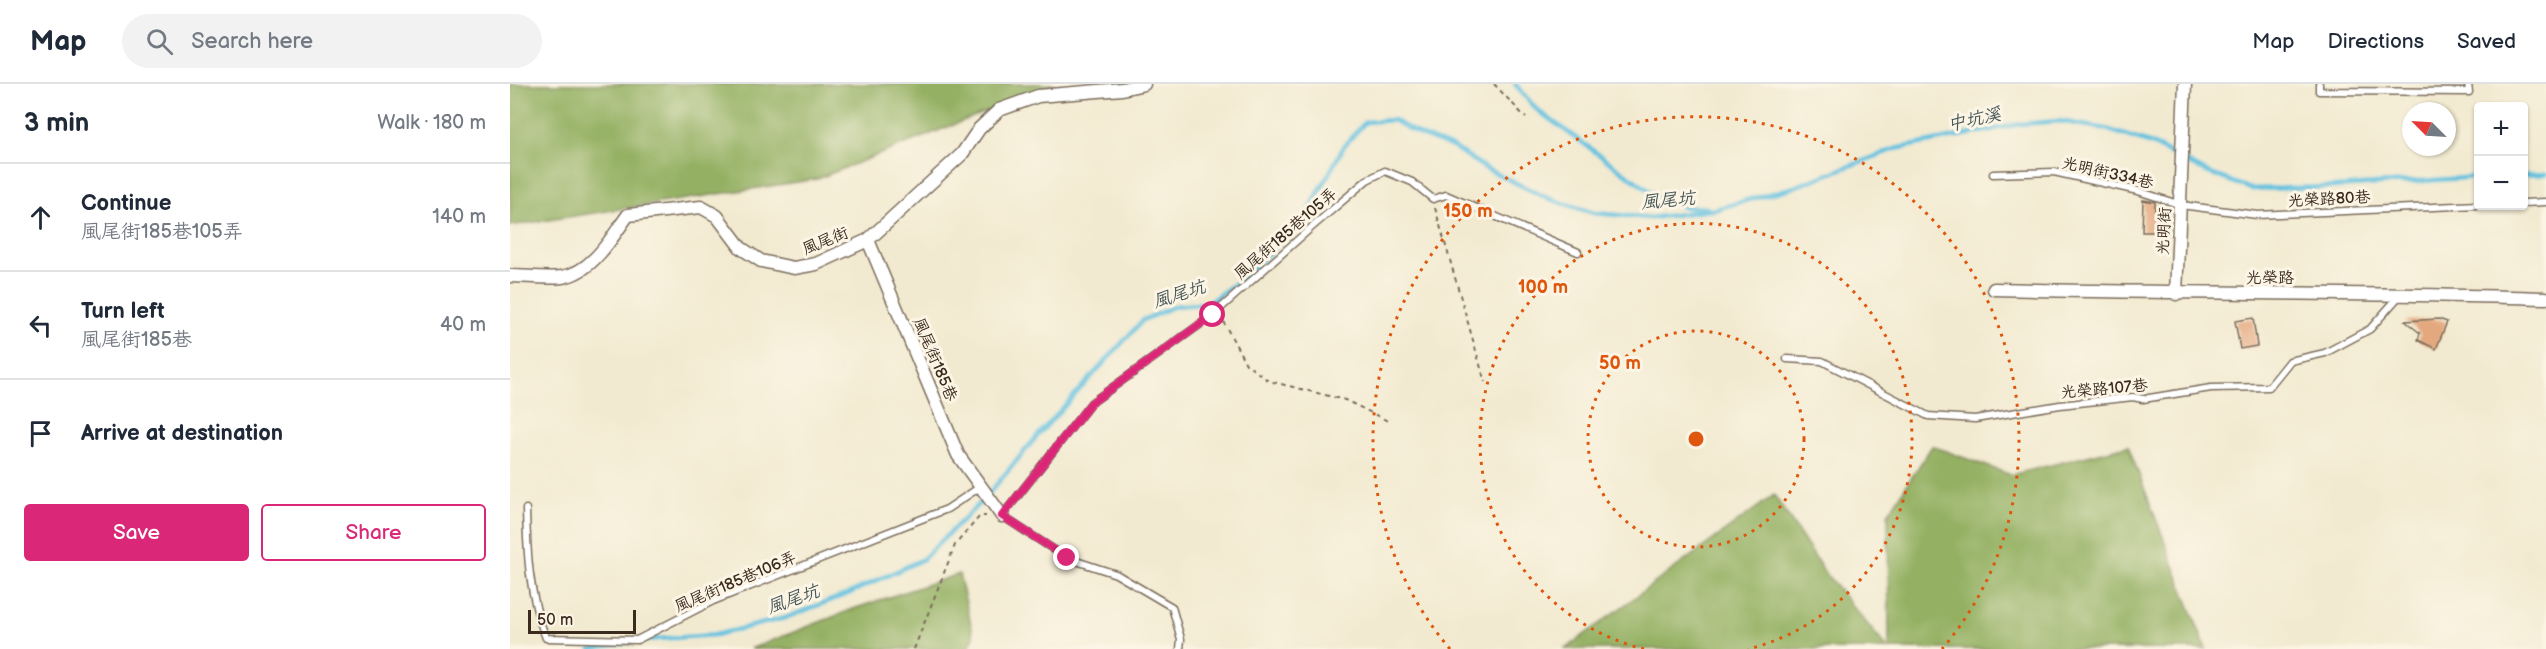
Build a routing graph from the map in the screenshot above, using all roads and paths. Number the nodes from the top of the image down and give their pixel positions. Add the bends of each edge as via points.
1 (1144, 84) edge
2 (1494, 84) edge
3 (2185, 84) edge
4 (2319, 84) edge
5 (2469, 84) edge
6 (1526, 118) dead end
7 (1993, 174) dead end
8 (1432, 199) junction
9 (2546, 202) edge
10 (2528, 203) edge
11 (2181, 205) junction
12 (2474, 205) edge
13 (868, 240) junction
14 (1578, 252) dead end
15 (510, 276) edge
16 (1994, 289) dead end
17 (2402, 293) junction
18 (2176, 294) junction
19 (2546, 298) edge
20 (1218, 311) junction
21 (1787, 359) dead end
22 (1485, 382) dead end
23 (1390, 422) dead end
24 (980, 487) junction
25 (526, 509) dead end
26 (1002, 516) junction
27 (914, 649) edge
28 (1180, 649) edge

1 - 13 street, 風尾街 via 1038,96 999,110 979,129 962,154
2 - 6 path
3 - 11 street, 光明街
4 - 5 lane via 2319,91 2469,92
7 - 11 lane, 光明街334巷 via 2054,172
8 - 14 lane via 1446,195
8 - 20 lane, 風尾街185巷105弄 via 1412,182 1385,171 1367,180
8 - 22 path
9 - 10 lane
11 - 12 lane, 光榮路80巷 via 2257,215
11 - 18 street, 光明街
13 - 15 street, 風尾街 via 816,264 783,267 751,256 733,240 717,216 701,207 628,215 605,248 580,271 563,277
13 - 24 street, 風尾街185巷 via 958,455
16 - 18 street, 光榮路
17 - 18 street, 光榮路
17 - 19 street, 光榮路
17 - 21 lane, 光榮路107巷 via 2370,329 2325,353 2290,361 2269,387 2211,388 1975,419 1928,416 1822,361
20 - 23 path via 1246,364 1269,381 1345,400
20 - 26 lane, 風尾街185巷105弄 via 1091,403
24 - 25 lane, 風尾街185巷106弄 via 947,509 713,601 637,640 546,638 529,575
24 - 26 street, 風尾街185巷
26 - 27 path via 980,516 955,545
26 - 28 lane via 1067,558 1116,574 1172,606

